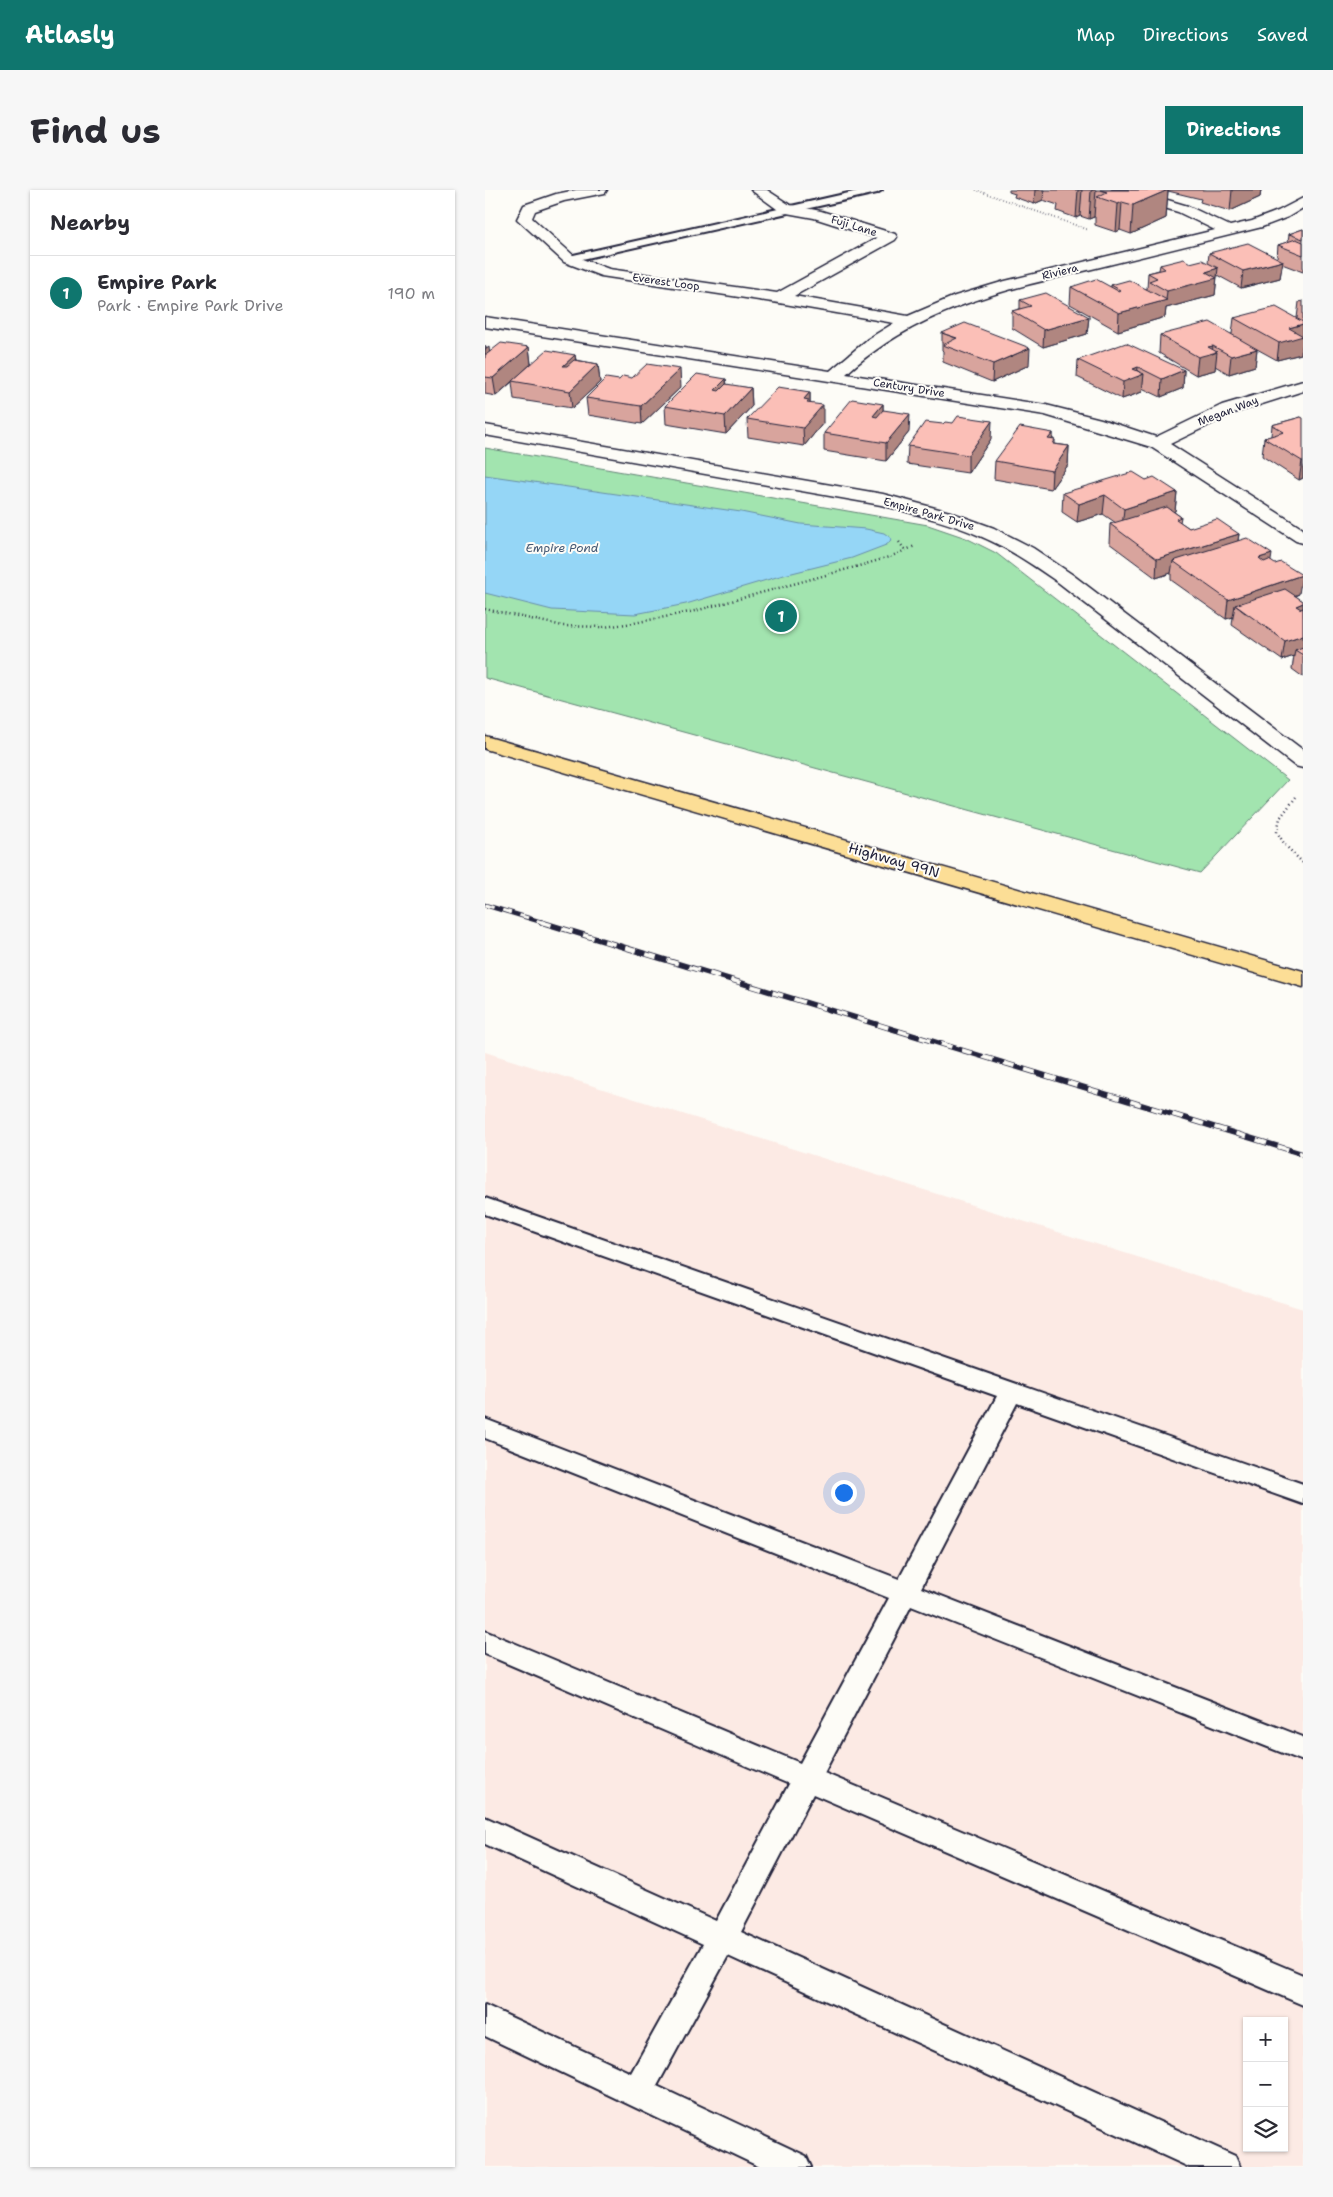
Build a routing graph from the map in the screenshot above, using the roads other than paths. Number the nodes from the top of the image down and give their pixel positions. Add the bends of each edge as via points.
1 (600, 190) edge
2 (758, 190) edge
3 (877, 190) edge
4 (1119, 190) edge
5 (1303, 202) edge
6 (786, 209) junction
7 (1229, 231) junction
8 (569, 259) junction
9 (779, 298) junction
10 (908, 321) junction
11 (485, 322) edge
12 (833, 376) junction
13 (1303, 386) edge
14 (485, 430) edge
15 (1157, 443) junction
16 (1303, 537) edge
17 (485, 742) edge
18 (1303, 761) edge
19 (1303, 979) edge
20 (488, 1212) edge
21 (1011, 1392) junction
22 (485, 1428) edge
23 (1303, 1494) edge
24 (904, 1592) junction
25 (485, 1642) edge
26 (1303, 1749) edge
27 (805, 1778) junction
28 (485, 1830) edge
29 (722, 1938) junction
30 (1303, 1990) edge
31 (485, 2020) edge
32 (637, 2092) junction
33 (795, 2167) edge
34 (1224, 2167) edge

1 - 8 street, Everest Loop via 529,208 524,219
2 - 6 street, Fuji Lane
3 - 6 lane
4 - 7 street via 1183,208
5 - 7 street, Riviera via 1283,214
6 - 8 lane
6 - 9 street, Fuji Lane via 816,214 890,237
7 - 10 street, Riviera via 971,295
8 - 9 street, Everest Loop via 606,273
9 - 10 street, Everest Loop
10 - 12 street, Riviera via 857,353
11 - 12 street, Century Drive
12 - 15 street, Century Drive via 1046,410
13 - 15 street, Megan Way via 1228,409
14 - 18 street, Empire Park Drive via 883,500 987,532 1066,579
15 - 16 street, Century Drive
17 - 19 main road, Highway 99N
20 - 21 lane
21 - 23 lane
21 - 24 lane
22 - 24 lane
24 - 26 lane
24 - 27 lane
25 - 27 lane
27 - 29 lane
27 - 30 lane
28 - 29 lane
29 - 32 lane
29 - 34 lane
31 - 32 lane
32 - 33 lane

